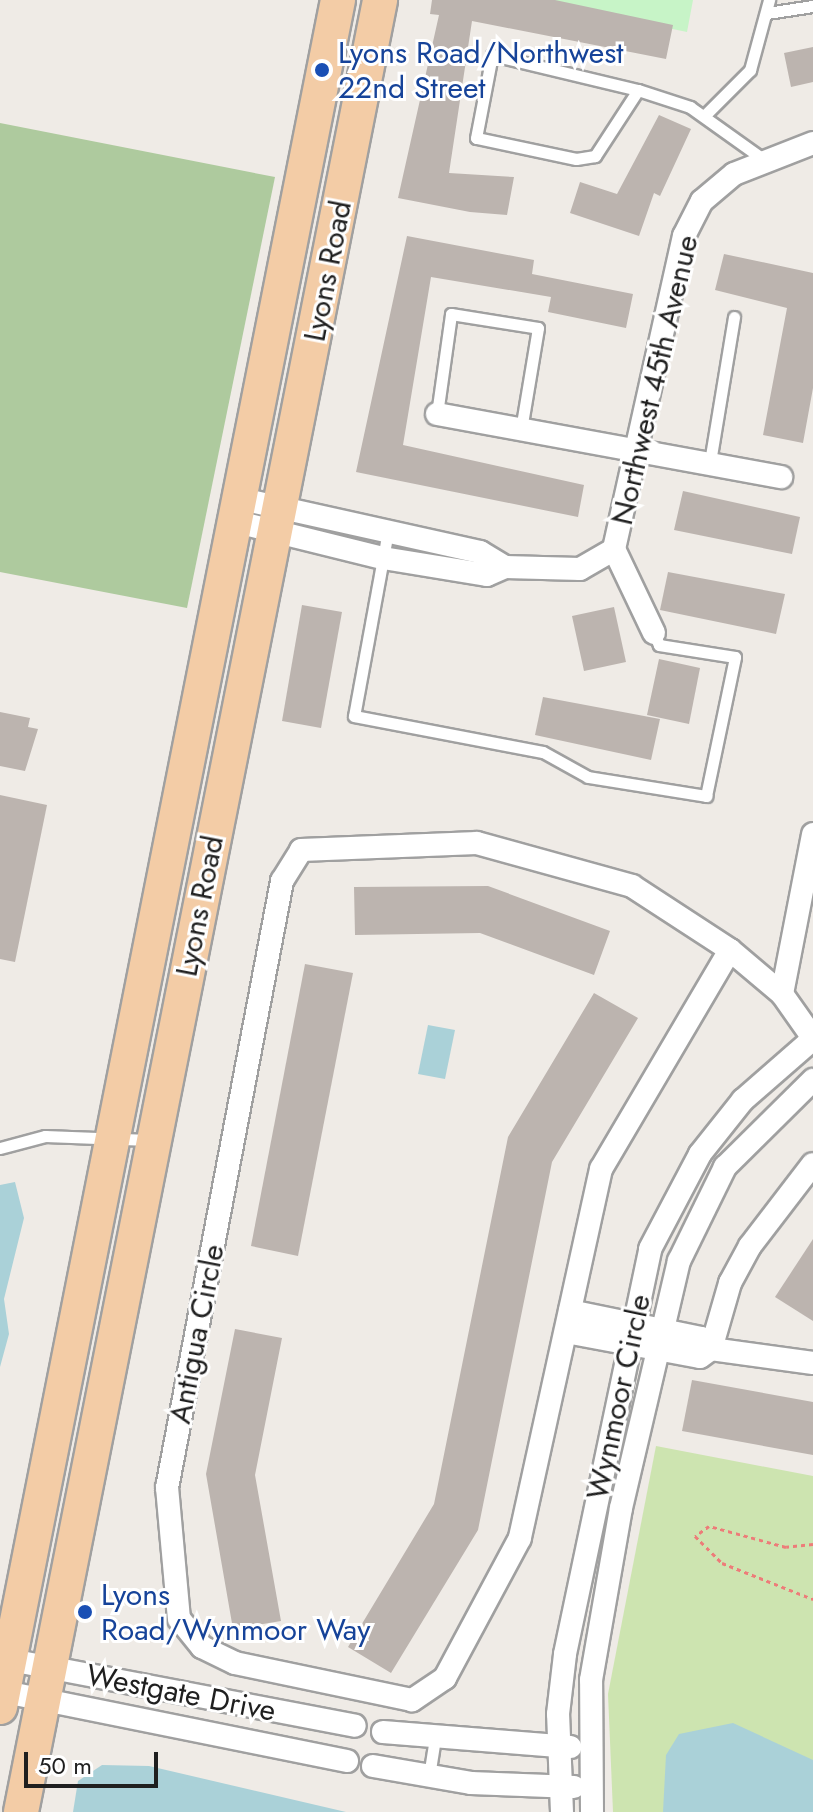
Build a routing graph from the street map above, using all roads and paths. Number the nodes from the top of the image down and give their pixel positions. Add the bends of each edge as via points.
1 (338, 0) edge
2 (380, 0) edge
3 (769, 0) edge
4 (813, 6) edge
5 (767, 13) junction
6 (638, 90) junction
7 (705, 115) junction
8 (813, 143) edge
9 (767, 157) junction
10 (734, 317) dead end
11 (437, 414) joint
12 (521, 430) junction
13 (641, 448) junction
14 (710, 462) junction
15 (781, 477) dead end
16 (235, 510) junction
17 (276, 518) junction
18 (388, 531) junction
19 (614, 549) junction
20 (383, 558) junction
21 (505, 567) junction
22 (654, 633) joint
23 (813, 834) edge
24 (730, 950) junction
25 (782, 994) junction
26 (813, 1015) edge
27 (813, 1038) edge
28 (813, 1080) edge
29 (153, 1140) junction
30 (109, 1142) junction
31 (0, 1148) edge
32 (813, 1164) edge
33 (568, 1321) junction
34 (632, 1334) junction
35 (662, 1340) junction
36 (711, 1349) junction
37 (813, 1363) edge
38 (813, 1544) edge
39 (813, 1599) edge
40 (50, 1667) junction
41 (2, 1682) edge
42 (42, 1704) junction
43 (355, 1726) dead end
44 (383, 1732) dead end
45 (435, 1738) junction
46 (587, 1747) junction
47 (558, 1748) junction
48 (347, 1761) dead end
49 (373, 1766) dead end
50 (429, 1776) junction
51 (589, 1787) junction
52 (560, 1788) junction
53 (21, 1812) edge
54 (562, 1812) edge
55 (592, 1812) edge

1 - 16 main road, Lyons Road
2 - 17 main road, Lyons Road
3 - 5 lane
4 - 5 lane
5 - 7 lane via 750,70
6 - 6 lane via 492,55 476,138 576,159 595,156
6 - 7 lane
7 - 9 lane
8 - 9 street, Northwest 45th Avenue
9 - 13 street, Northwest 45th Avenue via 702,201 684,236
10 - 14 lane
11 - 12 street
11 - 12 lane via 451,314 538,328
12 - 13 street
13 - 14 street
13 - 19 street, Northwest 45th Avenue
14 - 15 street
16 - 17 street
16 - 30 main road, Lyons Road
17 - 18 street
17 - 20 street
17 - 29 main road, Lyons Road
18 - 20 lane
18 - 21 street via 480,552
19 - 21 street via 580,569
19 - 22 street
20 - 21 street via 487,575
20 - 22 lane via 354,716 543,752 588,777 706,796 735,657 659,645
23 - 25 street
24 - 25 street, Antigua Circle
24 - 33 street, Antigua Circle via 601,1169
24 - 33 street, Antigua Circle via 632,886 510,848 477,843 301,850 282,881 167,1488 179,1619 202,1647 235,1663 412,1700 445,1678 520,1538
25 - 26 street, Antigua Circle
25 - 27 street, Antigua Circle
27 - 34 street, Wynmoor Circle via 743,1100 670,1202 650,1249
28 - 35 street, Wynmoor Circle via 725,1167 679,1261
29 - 30 lane
29 - 40 main road, Lyons Road
30 - 31 lane via 45,1136
30 - 41 main road, Lyons Road
32 - 36 street via 789,1186 730,1283
33 - 34 street
34 - 35 street
34 - 47 street, Wynmoor Circle via 565,1654
35 - 36 street via 701,1338
35 - 46 street, Wynmoor Circle via 605,1596
36 - 37 street
38 - 39 path via 786,1547 709,1526 695,1536 722,1563
40 - 41 street, Westgate Drive
40 - 42 main road, Lyons Road
40 - 43 street, Westgate Drive
41 - 42 street, Westgate Drive
42 - 48 street, Westgate Drive
42 - 53 main road, Lyons Road
44 - 45 street
45 - 47 street
45 - 50 lane
46 - 47 street
46 - 51 street, Wynmoor Circle
47 - 52 street, Wynmoor Circle
49 - 50 street
50 - 52 street
51 - 52 street
51 - 55 street, Wynmoor Circle
52 - 54 street, Wynmoor Circle

